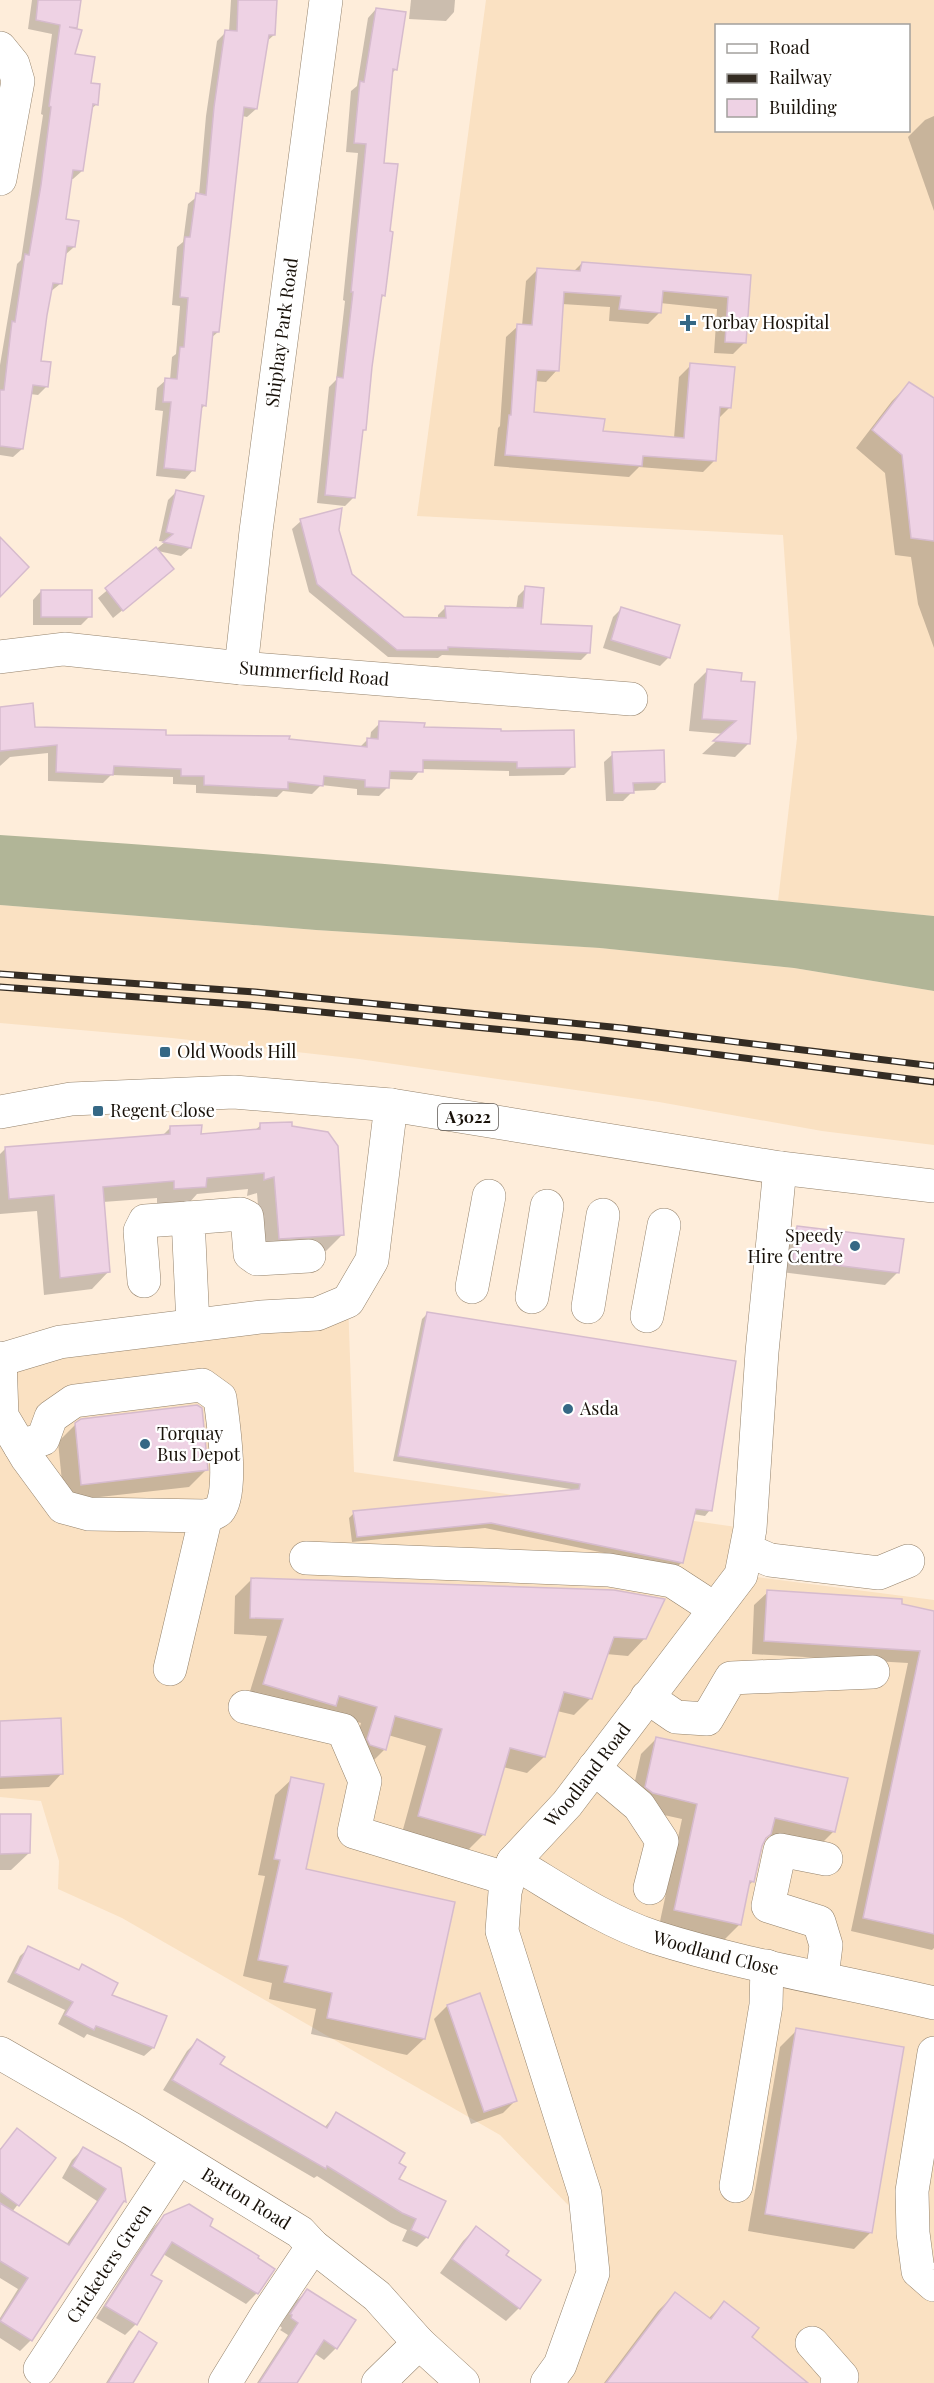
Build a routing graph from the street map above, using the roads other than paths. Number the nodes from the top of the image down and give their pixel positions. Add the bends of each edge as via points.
1 (326, 0) edge
2 (0, 48) edge
3 (0, 179) edge
4 (0, 657) edge
5 (241, 668) junction
6 (631, 699) dead end
7 (391, 1105) junction
8 (0, 1112) edge
9 (780, 1168) junction
10 (934, 1186) edge
11 (489, 1196) dead end
12 (547, 1206) dead end
13 (603, 1215) dead end
14 (188, 1218) junction
15 (664, 1225) dead end
16 (309, 1256) dead end
17 (144, 1281) dead end
18 (472, 1287) dead end
19 (532, 1297) dead end
20 (588, 1306) dead end
21 (647, 1316) dead end
22 (193, 1325) junction
23 (0, 1359) edge
24 (20, 1446) junction
25 (206, 1516) junction
26 (747, 1550) junction
27 (306, 1558) dead end
28 (908, 1561) dead end
29 (715, 1609) junction
30 (170, 1669) dead end
31 (873, 1672) dead end
32 (647, 1697) junction
33 (245, 1707) dead end
34 (594, 1768) junction
35 (826, 1859) dead end
36 (511, 1871) junction
37 (650, 1888) dead end
38 (766, 1966) junction
39 (822, 1977) junction
40 (934, 2003) edge
41 (0, 2053) edge
42 (934, 2053) edge
43 (178, 2159) junction
44 (736, 2186) dead end
45 (313, 2246) junction
46 (934, 2285) edge
47 (419, 2343) junction
48 (812, 2343) dead end
49 (40, 2369) dead end
50 (225, 2383) edge
51 (378, 2383) edge
52 (462, 2383) edge
53 (547, 2383) edge
54 (837, 2383) edge

1 - 5 street, Shiphay Park Road
2 - 3 street via 13,64 18,81
4 - 5 street, Summerfield Road via 64,649
5 - 6 street, Summerfield Road
7 - 8 street, A3022 via 234,1092 70,1099
7 - 9 street, A3022
7 - 22 street via 372,1260 348,1301 317,1314
9 - 10 street, A3022
9 - 26 street, Woodland Road
11 - 18 street
12 - 19 street
13 - 20 street
14 - 16 street via 241,1214 247,1217 250,1254 257,1259
14 - 17 street via 145,1221 140,1231
14 - 22 street
15 - 21 street
22 - 23 street via 60,1342
23 - 24 street via 2,1416
24 - 25 street via 63,1507 89,1514
24 - 25 street via 43,1439 51,1417 74,1401 202,1384 220,1398 226,1454 226,1494 219,1510
25 - 30 street
26 - 28 street via 770,1560 879,1573
26 - 29 street, Woodland Road via 741,1575
27 - 29 street via 609,1570 672,1581
29 - 32 street, Woodland Road
31 - 32 street via 731,1677 707,1719 676,1717
32 - 34 street, Woodland Road
33 - 36 street, Woodland Close via 343,1730 365,1781 354,1832
34 - 36 street, Woodland Road
34 - 37 street via 639,1806 662,1841
35 - 39 street via 780,1850 768,1906 819,1922 826,1945
36 - 38 street, Woodland Close via 653,1936
36 - 53 street via 502,1931 585,2194 593,2273 560,2365
38 - 39 street, Woodland Close
38 - 44 street via 766,2005
39 - 40 street, Woodland Close
41 - 43 street, Barton Road
42 - 46 street via 912,2191 918,2271
43 - 45 street, Barton Road via 300,2232
43 - 49 street, Cricketers Green
45 - 47 street, Barton Road via 377,2295
45 - 50 street
47 - 51 street
47 - 52 street, Barton Road
48 - 54 street via 842,2377

